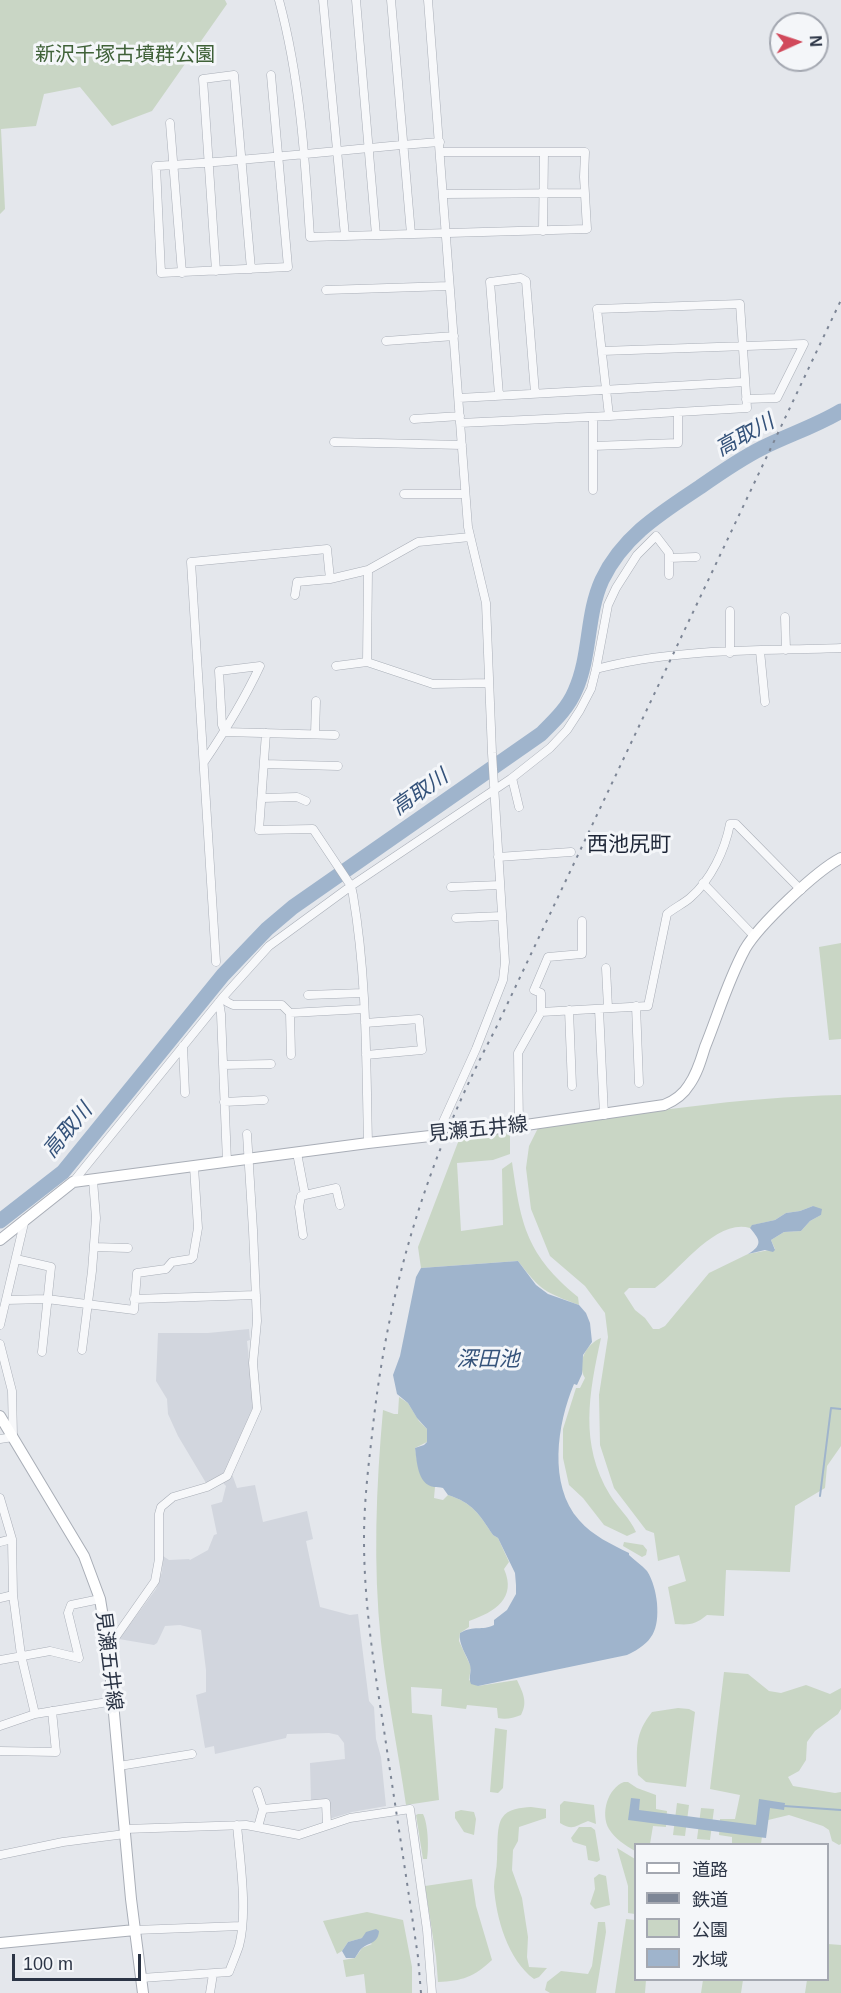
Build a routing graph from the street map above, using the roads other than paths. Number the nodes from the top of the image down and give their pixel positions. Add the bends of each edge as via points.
1 (279, 0) edge
2 (323, 0) edge
3 (356, 0) edge
4 (392, 0) edge
5 (428, 0) edge
6 (271, 75) dead end
7 (170, 123) dead end
8 (440, 142) junction
9 (404, 145) junction
10 (369, 149) junction
11 (337, 151) junction
12 (441, 152) junction
13 (544, 152) junction
14 (305, 154) junction
15 (279, 156) junction
16 (242, 160) junction
17 (209, 163) junction
18 (174, 165) junction
19 (543, 193) junction
20 (585, 193) junction
21 (444, 194) junction
22 (543, 231) junction
23 (411, 234) junction
24 (447, 234) junction
25 (345, 236) junction
26 (376, 236) junction
27 (251, 269) junction
28 (216, 271) junction
29 (182, 273) junction
30 (450, 286) junction
31 (326, 290) dead end
32 (454, 336) junction
33 (386, 341) dead end
34 (741, 345) junction
35 (602, 351) junction
36 (745, 382) junction
37 (606, 389) junction
38 (535, 393) junction
39 (499, 395) junction
40 (459, 398) junction
41 (746, 399) junction
42 (678, 412) junction
43 (609, 416) junction
44 (593, 417) junction
45 (414, 419) dead end
46 (460, 420) junction
47 (334, 442) dead end
48 (462, 445) junction
49 (593, 446) junction
50 (593, 490) dead end
51 (404, 494) dead end
52 (465, 494) junction
53 (470, 537) junction
54 (696, 557) dead end
55 (669, 558) junction
56 (368, 570) junction
57 (669, 575) dead end
58 (330, 579) junction
59 (295, 595) dead end
60 (730, 610) dead end
61 (785, 617) dead end
62 (841, 648) edge
63 (786, 650) junction
64 (760, 651) junction
65 (730, 652) junction
66 (367, 662) junction
67 (336, 666) dead end
68 (597, 669) junction
69 (489, 683) junction
70 (316, 701) dead end
71 (765, 702) dead end
72 (225, 732) junction
73 (266, 733) junction
74 (315, 734) junction
75 (335, 735) dead end
76 (204, 762) junction
77 (264, 764) junction
78 (338, 766) dead end
79 (512, 778) junction
80 (495, 790) junction
81 (263, 798) junction
82 (306, 801) dead end
83 (519, 807) dead end
84 (571, 852) dead end
85 (498, 857) junction
86 (841, 858) edge
87 (702, 883) junction
88 (350, 884) junction
89 (500, 885) junction
90 (451, 887) dead end
91 (801, 890) junction
92 (502, 916) junction
93 (456, 918) dead end
94 (582, 921) dead end
95 (754, 936) junction
96 (216, 962) dead end
97 (606, 968) dead end
98 (363, 993) junction
99 (308, 995) dead end
100 (221, 1000) junction
101 (636, 1006) junction
102 (603, 1008) junction
103 (364, 1009) junction
104 (569, 1010) junction
105 (541, 1012) junction
106 (290, 1013) junction
107 (365, 1023) junction
108 (183, 1047) junction
109 (291, 1055) dead end
110 (366, 1055) junction
111 (271, 1064) dead end
112 (223, 1065) junction
113 (639, 1083) dead end
114 (572, 1086) dead end
115 (185, 1093) dead end
116 (264, 1101) dead end
117 (224, 1102) junction
118 (604, 1115) junction
119 (519, 1126) junction
120 (247, 1134) dead end
121 (437, 1135) junction
122 (368, 1143) junction
123 (297, 1153) junction
124 (249, 1159) junction
125 (227, 1162) junction
126 (194, 1167) junction
127 (93, 1180) junction
128 (73, 1182) junction
129 (304, 1195) junction
130 (340, 1205) dead end
131 (26, 1218) junction
132 (303, 1235) dead end
133 (0, 1240) edge
134 (94, 1247) junction
135 (128, 1248) dead end
136 (16, 1259) junction
137 (256, 1295) junction
138 (48, 1299) junction
139 (134, 1299) junction
140 (6, 1300) junction
141 (88, 1304) junction
142 (0, 1324) edge
143 (0, 1344) edge
144 (82, 1350) dead end
145 (42, 1352) dead end
146 (0, 1416) edge
147 (13, 1437) junction
148 (0, 1439) edge
149 (0, 1498) edge
150 (12, 1539) junction
151 (0, 1542) edge
152 (13, 1595) junction
153 (0, 1598) edge
154 (100, 1599) junction
155 (108, 1648) junction
156 (21, 1655) junction
157 (0, 1660) edge
158 (114, 1701) junction
159 (52, 1711) junction
160 (35, 1714) junction
161 (0, 1726) edge
162 (0, 1751) edge
163 (192, 1754) dead end
164 (119, 1766) junction
165 (257, 1791) dead end
166 (263, 1809) junction
167 (237, 1825) junction
168 (327, 1825) junction
169 (258, 1827) junction
170 (125, 1831) junction
171 (0, 1855) edge
172 (241, 1926) junction
173 (135, 1930) junction
174 (0, 1943) edge
175 (213, 1974) junction
176 (141, 1978) junction
177 (143, 1993) edge
178 (210, 1993) edge
179 (432, 1993) edge

1 - 14 street via 291,43
2 - 11 street
3 - 10 street
4 - 9 street
5 - 8 street
6 - 15 street
7 - 18 street
8 - 9 street
8 - 12 street
9 - 10 street
9 - 23 street
10 - 11 street
10 - 26 street
11 - 14 street
11 - 25 street
12 - 13 street
12 - 21 street
13 - 19 street
13 - 20 street via 585,152
14 - 15 street
14 - 25 street via 310,237
15 - 16 street
15 - 27 street via 288,267
16 - 17 street
16 - 17 street via 234,75 203,79
16 - 27 street
17 - 18 street
17 - 28 street
18 - 29 street
18 - 29 street via 156,166 161,273
19 - 20 street
19 - 21 street
19 - 22 street
20 - 22 street via 587,229
21 - 24 street
22 - 24 street
23 - 24 street
23 - 26 street
24 - 30 street
25 - 26 street
27 - 28 street
28 - 29 street
30 - 31 street
30 - 32 street
32 - 33 street
32 - 40 street
34 - 35 street
34 - 35 street via 740,304 597,309
34 - 36 street
34 - 41 street via 804,344 777,398
35 - 37 street
36 - 37 street
36 - 41 street
37 - 38 street
37 - 43 street
38 - 39 street
38 - 39 street via 526,281 521,278 490,282
39 - 40 street
40 - 46 street
41 - 42 street via 747,408
42 - 43 street
42 - 49 street via 678,443
43 - 44 street
44 - 46 street
44 - 49 street
45 - 46 street
46 - 48 street
47 - 48 street
48 - 52 street
49 - 50 street
51 - 52 street
52 - 53 street
53 - 56 street via 418,542
53 - 69 street via 485,593
54 - 55 street
55 - 57 street
55 - 68 street via 656,536 626,570 608,605
56 - 58 street
56 - 66 street
58 - 59 street via 297,582
58 - 76 street via 327,549 191,562
60 - 65 street
61 - 63 street
62 - 63 street
63 - 64 street
64 - 65 street
64 - 71 street
65 - 68 street via 636,660
66 - 67 street
66 - 69 street via 433,684
68 - 79 street via 591,689 567,730
69 - 80 street
70 - 74 street
72 - 72 street via 219,672 260,666 245,698
72 - 73 street
72 - 76 street
73 - 74 street
73 - 77 street
74 - 75 street
76 - 96 street
77 - 78 street
77 - 81 street
79 - 80 street
79 - 83 street
80 - 85 street
80 - 88 street
81 - 82 street via 297,797
81 - 88 street via 260,830 314,829
84 - 85 street
85 - 89 street
86 - 91 main road, 見瀬五井線
87 - 91 street via 723,853 730,824 736,824
87 - 95 street
87 - 101 street via 690,898 667,914 648,1006
88 - 98 street
88 - 100 street via 281,935
89 - 90 street
89 - 92 street
91 - 95 main road, 見瀬五井線
92 - 93 street
92 - 121 street via 503,980
94 - 105 street via 582,954 548,957 534,990 541,993
95 - 118 main road, 見瀬五井線 via 732,978 690,1085 664,1105
97 - 102 street
98 - 99 street
98 - 103 street
100 - 106 street via 233,1005 282,1005
100 - 108 street
100 - 112 street
101 - 102 street
101 - 113 street
102 - 104 street
102 - 118 street
103 - 106 street
103 - 107 street
104 - 105 street
104 - 114 street
105 - 119 street via 518,1053
106 - 109 street
107 - 110 street
107 - 110 street via 419,1019 422,1050
108 - 115 street
108 - 128 street
110 - 122 street
111 - 112 street
112 - 117 street
116 - 117 street
117 - 125 street
118 - 119 main road, 見瀬五井線
119 - 121 main road, 見瀬五井線
120 - 124 street
121 - 122 main road, 見瀬五井線
122 - 123 main road, 見瀬五井線
123 - 124 main road, 見瀬五井線
123 - 129 street
124 - 125 main road, 見瀬五井線
124 - 137 street
125 - 126 main road, 見瀬五井線
126 - 127 main road, 見瀬五井線
126 - 139 street via 198,1228 193,1257 172,1262 166,1269 137,1273
127 - 128 main road, 見瀬五井線
127 - 134 street
128 - 131 main road
129 - 130 street via 336,1188
129 - 132 street via 299,1207
131 - 133 main road
131 - 136 street
134 - 135 street
134 - 141 street
136 - 138 street via 51,1267
136 - 140 street
137 - 139 street
137 - 155 street via 254,1418 227,1476 207,1487 173,1497 161,1507 155,1581
138 - 140 street
138 - 141 street
138 - 145 street
139 - 141 street via 134,1310
140 - 142 street
141 - 144 street
143 - 147 street via 12,1391
146 - 147 main road, 見瀬五井線
147 - 148 street
147 - 154 main road, 見瀬五井線 via 84,1556
149 - 150 street
150 - 151 street
150 - 152 street
152 - 153 street
152 - 156 street
154 - 155 main road, 見瀬五井線
154 - 156 street via 71,1605 68,1613 79,1658 50,1651
155 - 158 main road, 見瀬五井線
156 - 157 street
156 - 160 street
158 - 159 street
158 - 164 main road, 見瀬五井線
159 - 160 street
159 - 162 street via 56,1752
160 - 161 street
163 - 164 street
164 - 170 main road, 見瀬五井線
165 - 166 street
166 - 168 street via 326,1803
166 - 169 street
167 - 169 street
167 - 170 street
167 - 172 street
168 - 169 street via 299,1834
168 - 179 street via 410,1809
170 - 171 street
170 - 173 main road, 見瀬五井線
172 - 173 street
172 - 175 street via 229,1972
173 - 174 main road
173 - 176 main road, 見瀬五井線
175 - 176 street
175 - 178 street
176 - 177 main road, 見瀬五井線

